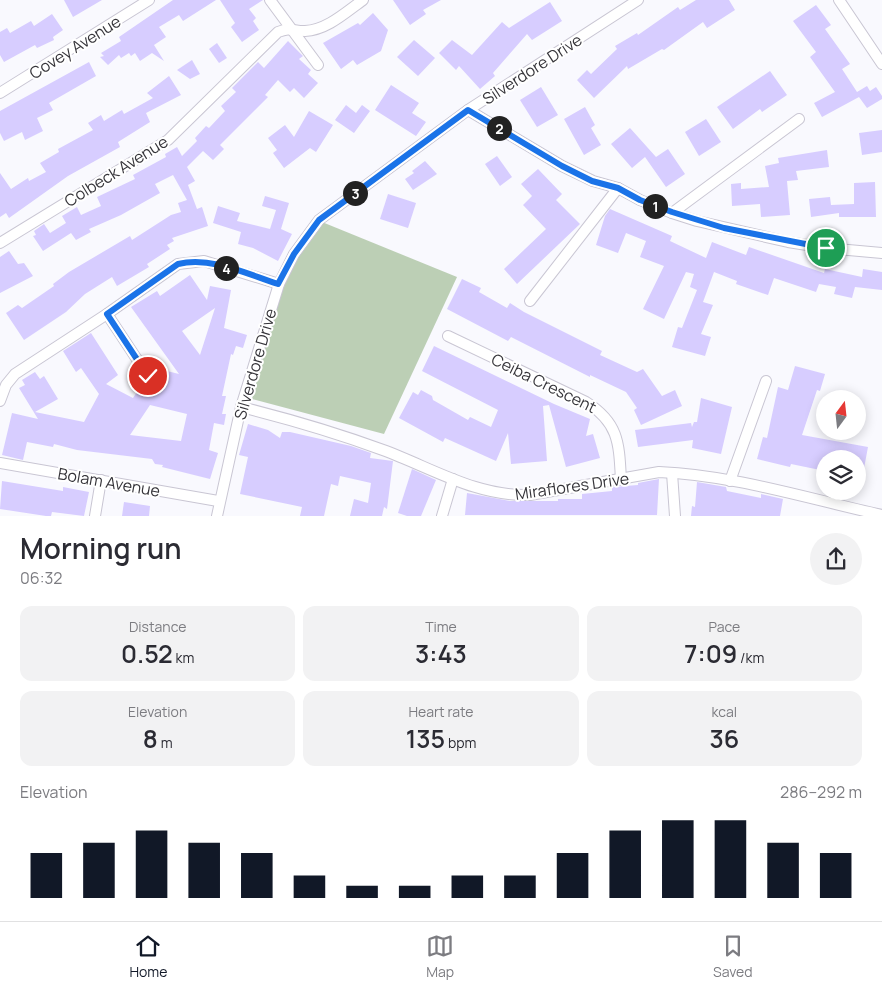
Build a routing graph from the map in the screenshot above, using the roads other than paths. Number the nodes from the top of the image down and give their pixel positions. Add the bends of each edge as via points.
1 (149, 0) edge
2 (270, 0) edge
3 (363, 0) edge
4 (638, 0) edge
5 (839, 0) edge
6 (289, 28) junction
7 (882, 64) edge
8 (318, 65) dead end
9 (0, 93) edge
10 (468, 110) junction
11 (799, 119) dead end
12 (618, 188) junction
13 (672, 212) junction
14 (0, 243) edge
15 (882, 253) edge
16 (278, 284) junction
17 (530, 300) dead end
18 (107, 314) junction
19 (448, 336) dead end
20 (148, 376) dead end
21 (766, 381) dead end
22 (0, 401) edge
23 (241, 407) junction
24 (0, 463) edge
25 (672, 473) junction
26 (453, 479) junction
27 (101, 480) junction
28 (621, 480) junction
29 (730, 481) junction
30 (218, 501) junction
31 (882, 515) edge
32 (96, 516) edge
33 (217, 516) edge
34 (442, 516) edge
35 (675, 516) edge

1 - 9 street, Covey Avenue
2 - 6 street
3 - 6 street via 326,26 305,30
4 - 10 street, Silverdore Drive
5 - 7 street
6 - 8 street
6 - 14 street, Colbeck Avenue via 278,32 168,140
10 - 12 street via 562,166 592,181
10 - 16 street, Silverdore Drive via 319,220 294,254
11 - 13 street
12 - 13 street
12 - 17 street
13 - 15 street via 788,242
16 - 18 street via 204,261 189,261 178,264
16 - 23 street, Silverdore Drive
18 - 20 street
18 - 22 street via 15,374 6,385
19 - 28 street, Ceiba Crescent via 602,412 612,425 620,451
21 - 29 street
23 - 26 street, Miraflores Drive via 342,436
23 - 30 street, Silverdore Drive
24 - 27 street, Bolam Avenue
25 - 28 street, Miraflores Drive via 659,472
25 - 29 street, Miraflores Drive
25 - 35 street
26 - 28 street, Miraflores Drive via 470,487 508,496
26 - 34 street
27 - 30 street, Bolam Avenue
27 - 32 street
29 - 31 street, Miraflores Drive
30 - 33 street, Silverdore Drive

